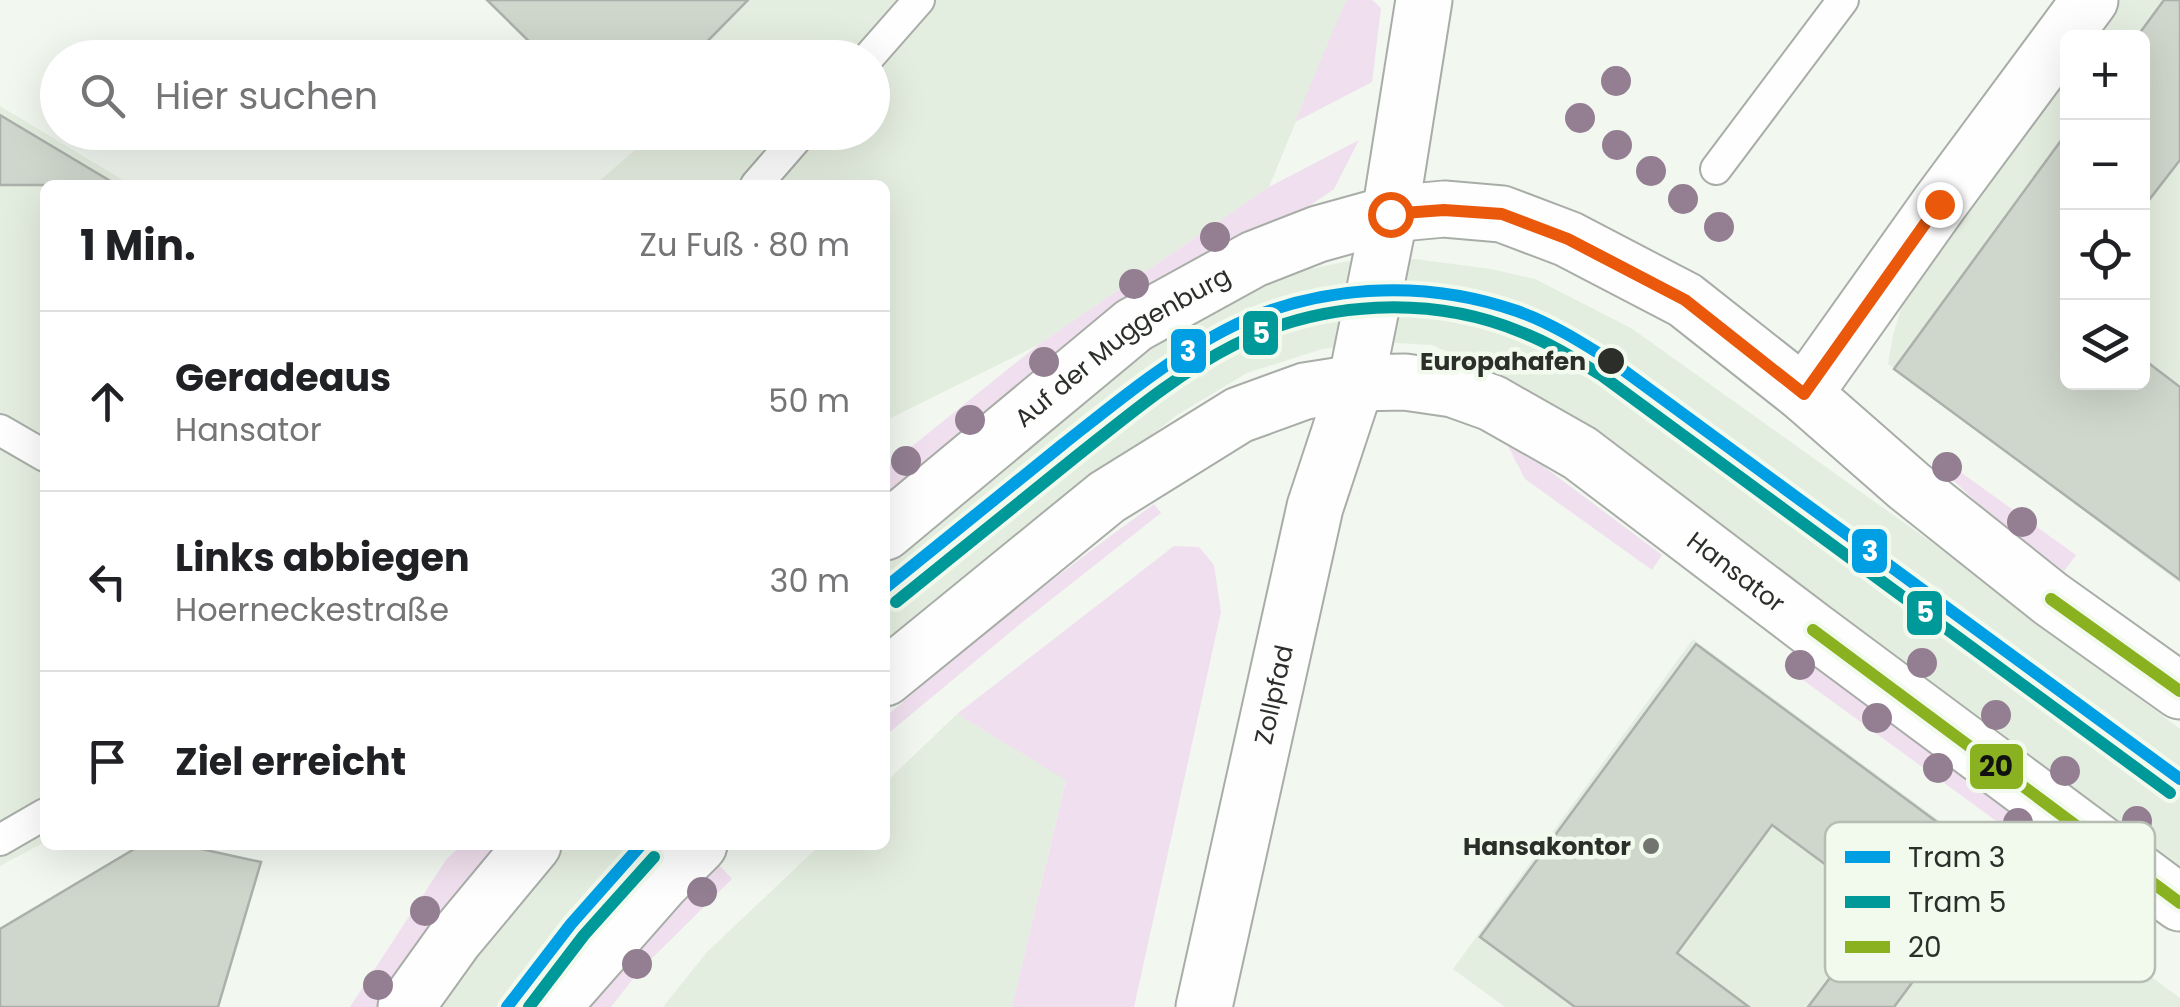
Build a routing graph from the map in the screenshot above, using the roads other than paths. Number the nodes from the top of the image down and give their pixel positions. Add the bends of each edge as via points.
1 (919, 0) edge
2 (1424, 0) edge
3 (1843, 0) edge
4 (2090, 0) edge
5 (884, 40) edge
6 (786, 150) edge
7 (1716, 169) dead end
8 (760, 180) edge
9 (1390, 214) junction
10 (1356, 384) junction
11 (1804, 394) junction
12 (0, 430) edge
13 (40, 453) edge
14 (890, 528) edge
15 (890, 674) edge
16 (2180, 691) edge
17 (40, 817) edge
18 (2070, 822) edge
19 (0, 840) edge
20 (529, 850) edge
21 (695, 850) edge
22 (2155, 885) edge
23 (2180, 904) edge
24 (406, 1007) edge
25 (552, 1007) edge
26 (1204, 1007) edge

1 - 5 lane
2 - 9 street, Zollpfad
3 - 7 lane
4 - 11 street
6 - 8 lane
9 - 10 street, Zollpfad
9 - 11 street via 1502,214 1568,239 1685,300
9 - 14 street, Auf der Muggenburg via 1254,259 1134,326
10 - 15 street via 1305,391 1239,415 1107,498
10 - 18 street, Hansator via 1453,388 1580,453
10 - 26 street, Zollpfad via 1316,507
11 - 16 street via 2051,599
12 - 13 lane
17 - 19 lane
20 - 24 street
21 - 25 street
22 - 23 street, Hansator

